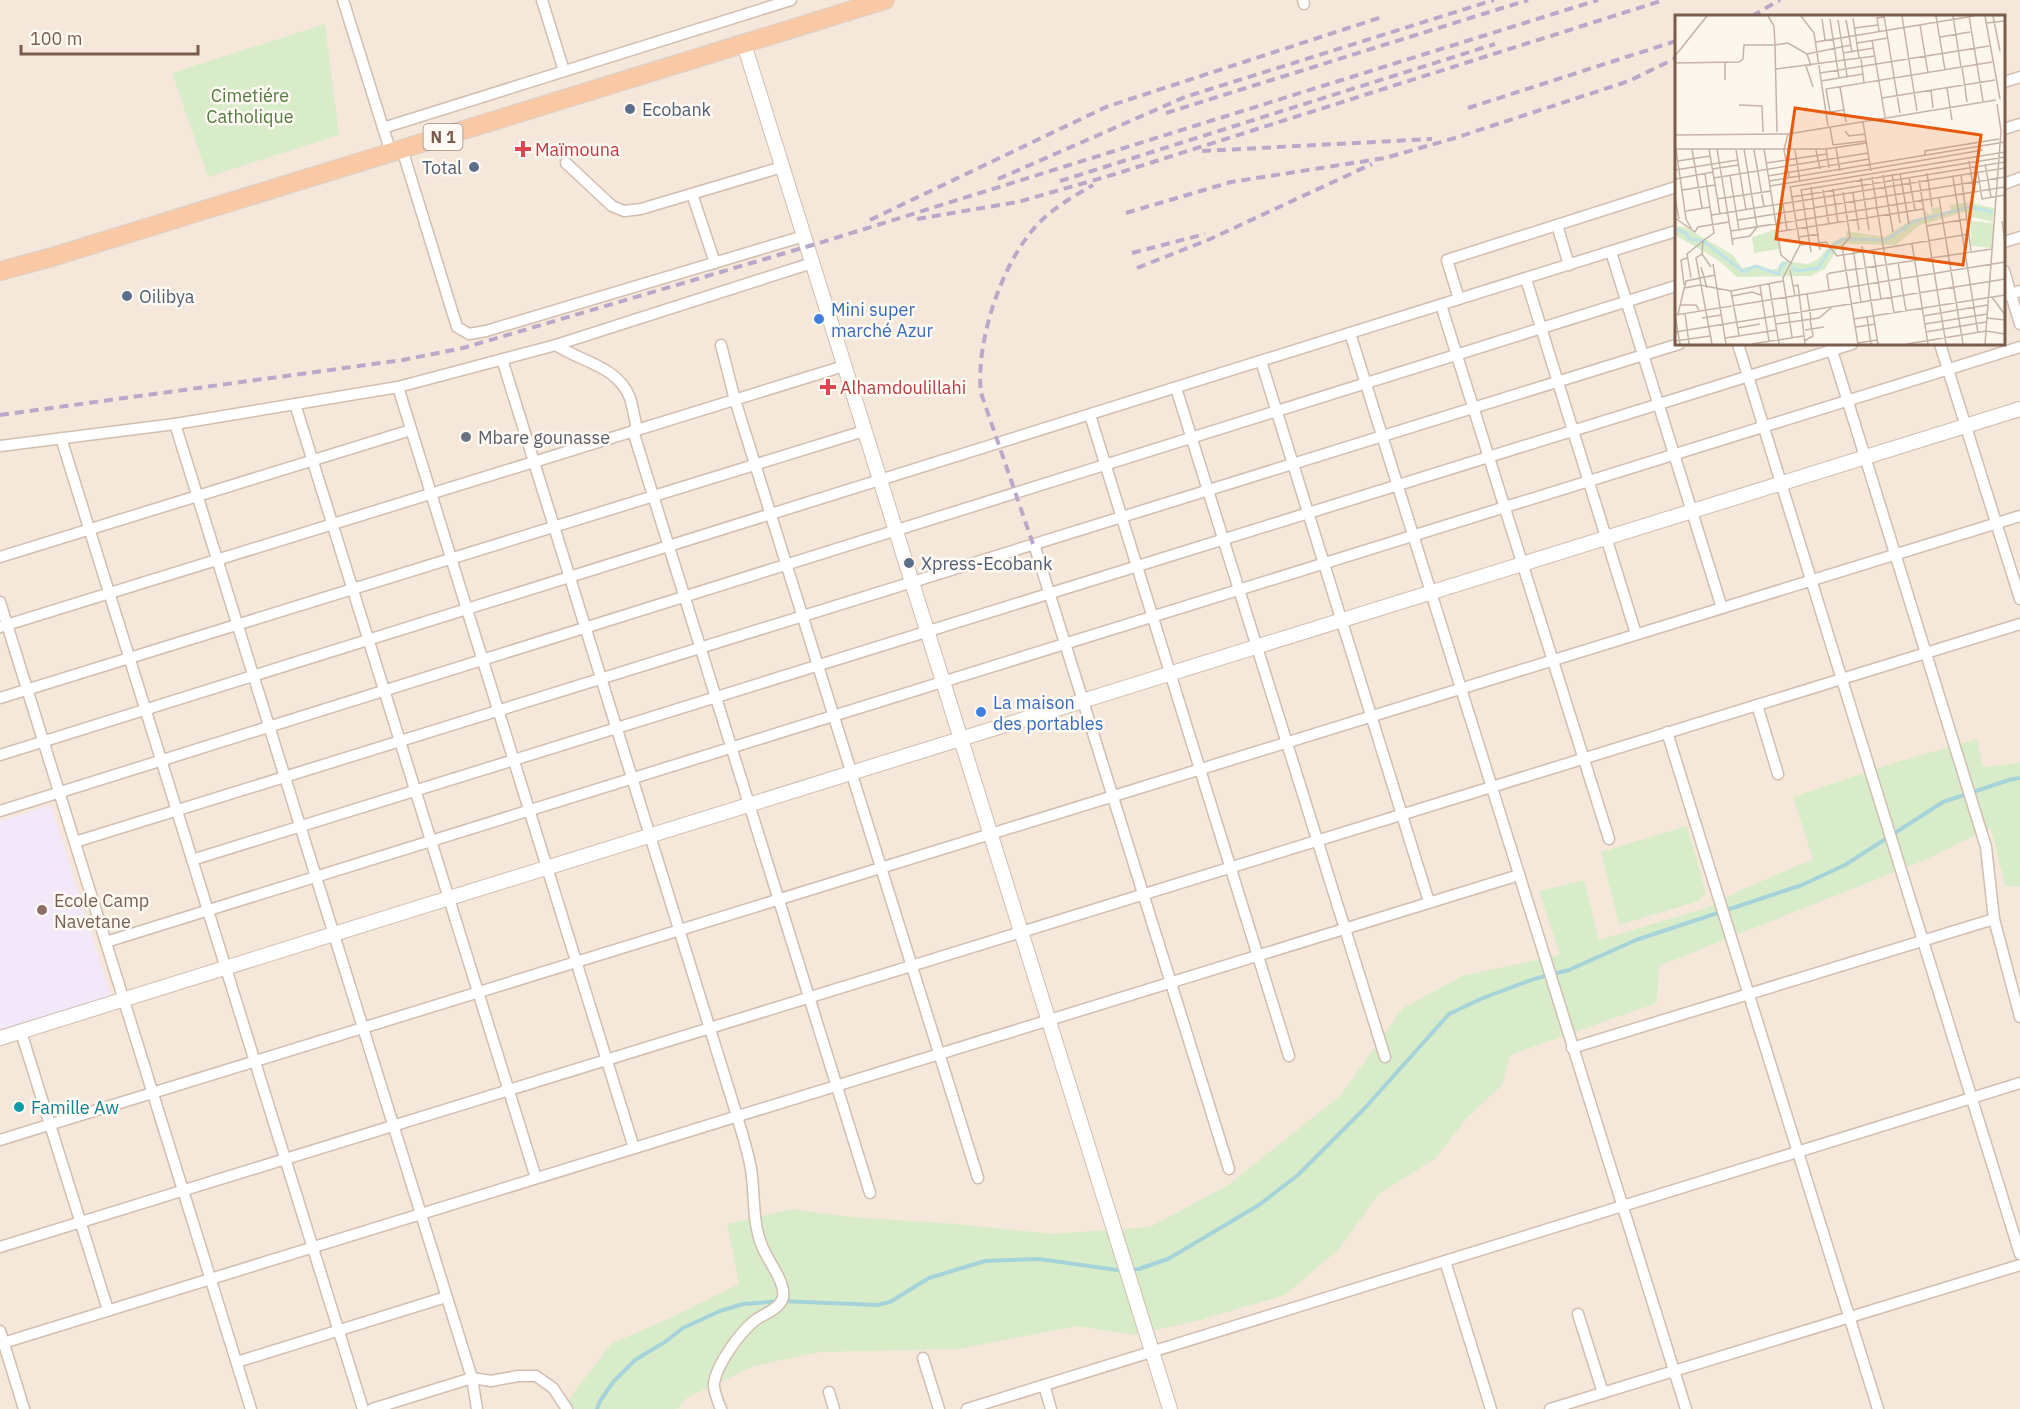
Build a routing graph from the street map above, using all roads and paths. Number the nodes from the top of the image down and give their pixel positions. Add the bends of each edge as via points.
1 (343, 0) edge
2 (542, 0) edge
3 (791, 0) edge
4 (885, 0) edge
5 (744, 44) junction
6 (564, 71) junction
7 (2020, 77) edge
8 (2005, 82) edge
9 (2020, 124) edge
10 (383, 128) junction
11 (2005, 129) edge
12 (396, 151) junction
13 (566, 163) dead end
14 (782, 167) junction
15 (2020, 178) edge
16 (2005, 184) edge
17 (1675, 188) edge
18 (692, 194) junction
19 (1557, 225) junction
20 (1675, 232) edge
21 (804, 236) junction
22 (2020, 237) edge
23 (2005, 242) edge
24 (1611, 252) junction
25 (715, 263) junction
26 (812, 263) junction
27 (1569, 265) junction
28 (0, 271) edge
29 (2005, 274) edge
30 (1526, 279) junction
31 (1675, 287) edge
32 (2011, 294) edge
33 (1459, 299) junction
34 (1627, 302) junction
35 (1442, 305) junction
36 (2020, 324) edge
37 (1541, 328) junction
38 (1350, 333) junction
39 (556, 345) junction
40 (721, 345) dead end
41 (1676, 345) edge
42 (1738, 345) edge
43 (1940, 345) edge
44 (1831, 347) edge
45 (2020, 347) edge
46 (1457, 355) junction
47 (1643, 355) junction
48 (502, 359) junction
49 (1261, 361) junction
50 (844, 366) junction
51 (1948, 369) junction
52 (1748, 376) junction
53 (1558, 381) junction
54 (1366, 383) junction
55 (398, 387) junction
56 (1176, 388) junction
57 (735, 400) junction
58 (1847, 400) junction
59 (295, 404) junction
60 (1658, 404) junction
61 (1474, 407) junction
62 (2020, 409) edge
63 (1277, 411) junction
64 (1090, 415) junction
65 (175, 424) junction
66 (1966, 426) junction
67 (1764, 427) junction
68 (411, 430) junction
69 (1573, 430) junction
70 (635, 431) junction
71 (864, 431) junction
72 (1382, 436) junction
73 (61, 438) junction
74 (1192, 438) junction
75 (0, 446) edge
76 (1674, 454) junction
77 (1489, 456) junction
78 (1865, 458) junction
79 (312, 461) junction
80 (534, 462) junction
81 (1293, 464) junction
82 (756, 465) junction
83 (1106, 465) junction
84 (879, 480) junction
85 (1588, 481) junction
86 (1782, 484) junction
87 (1397, 485) junction
88 (1208, 490) junction
89 (431, 494) junction
90 (197, 496) junction
91 (653, 496) junction
92 (1505, 507) junction
93 (1692, 512) junction
94 (1308, 513) junction
95 (771, 514) junction
96 (2020, 516) edge
97 (1122, 517) junction
98 (1996, 523) junction
99 (332, 524) junction
100 (554, 527) junction
101 (90, 529) junction
102 (895, 530) junction
103 (1413, 536) junction
104 (1224, 539) junction
105 (1606, 539) junction
106 (1034, 544) junction
107 (669, 546) junction
108 (1895, 554) junction
109 (0, 557) edge
110 (451, 559) junction
111 (217, 560) junction
112 (1324, 563) junction
113 (786, 564) junction
114 (1523, 565) junction
115 (1137, 566) junction
116 (570, 577) junction
117 (1812, 580) junction
118 (911, 582) junction
119 (352, 589) junction
120 (1239, 590) junction
121 (109, 593) junction
122 (1050, 593) junction
123 (1433, 593) junction
124 (685, 596) junction
125 (2020, 599) edge
126 (0, 602) edge
127 (1722, 608) junction
128 (467, 609) junction
129 (803, 616) junction
130 (1153, 616) junction
131 (1342, 621) junction
132 (2020, 624) edge
133 (237, 625) junction
134 (4, 626) edge
135 (585, 627) junction
136 (927, 632) junction
137 (1636, 634) junction
138 (368, 640) junction
139 (1065, 644) junction
140 (1257, 647) junction
141 (700, 648) junction
142 (1926, 653) junction
143 (130, 658) junction
144 (482, 660) junction
145 (1553, 660) junction
146 (818, 665) junction
147 (1171, 674) junction
148 (253, 676) junction
149 (1842, 678) junction
150 (602, 679) junction
151 (942, 682) junction
152 (1461, 688) junction
153 (27, 690) junction
154 (384, 690) junction
155 (716, 697) junction
156 (0, 698) edge
157 (1083, 701) junction
158 (1757, 705) junction
159 (146, 710) junction
160 (498, 711) junction
161 (834, 716) junction
162 (1371, 716) junction
163 (269, 726) junction
164 (617, 728) junction
165 (1667, 732) junction
166 (960, 740) junction
167 (400, 741) junction
168 (44, 742) junction
169 (1287, 742) junction
170 (732, 748) junction
171 (0, 755) edge
172 (1584, 758) junction
173 (161, 760) junction
174 (514, 760) junction
175 (1200, 769) junction
176 (852, 774) junction
177 (1778, 774) dead end
178 (285, 777) junction
179 (633, 779) junction
180 (1491, 787) junction
181 (415, 791) junction
182 (59, 792) junction
183 (1113, 796) junction
184 (749, 805) junction
185 (0, 811) edge
186 (177, 811) junction
187 (529, 811) junction
188 (1402, 814) junction
189 (300, 827) junction
190 (989, 834) junction
191 (650, 836) junction
192 (1609, 839) dead end
193 (431, 841) junction
194 (1317, 841) junction
195 (75, 842) junction
196 (192, 860) junction
197 (1231, 867) junction
198 (547, 868) junction
199 (881, 868) junction
200 (1519, 875) junction
201 (316, 877) junction
202 (1143, 894) junction
203 (449, 899) junction
204 (779, 899) junction
205 (1430, 902) junction
206 (208, 911) junction
207 (1994, 919) junction
208 (1345, 928) junction
209 (680, 930) junction
210 (1020, 932) junction
211 (334, 934) junction
212 (1923, 940) junction
213 (106, 942) junction
214 (1258, 955) junction
215 (576, 962) junction
216 (912, 966) junction
217 (226, 968) junction
218 (1171, 982) junction
219 (478, 992) junction
220 (1749, 994) junction
221 (809, 998) junction
222 (124, 1000) junction
223 (2020, 1017) edge
224 (1047, 1020) junction
225 (363, 1028) junction
226 (710, 1028) junction
227 (21, 1032) junction
228 (0, 1038) edge
229 (1572, 1048) junction
230 (939, 1054) junction
231 (1290, 1056) dead end
232 (1384, 1057) dead end
233 (607, 1060) junction
234 (255, 1061) junction
235 (2020, 1083) edge
236 (837, 1085) junction
237 (508, 1090) junction
238 (153, 1093) junction
239 (1972, 1098) junction
240 (737, 1116) junction
241 (50, 1124) junction
242 (393, 1126) junction
243 (0, 1140) edge
244 (634, 1148) junction
245 (1798, 1152) junction
246 (285, 1159) junction
247 (1229, 1169) dead end
248 (536, 1178) junction
249 (978, 1178) dead end
250 (183, 1191) junction
251 (870, 1193) dead end
252 (1622, 1206) junction
253 (421, 1214) junction
254 (80, 1222) junction
255 (0, 1247) edge
256 (313, 1247) junction
257 (2020, 1254) edge
258 (1445, 1261) junction
259 (2020, 1265) edge
260 (211, 1279) junction
261 (447, 1297) junction
262 (108, 1310) junction
263 (1578, 1314) dead end
264 (1849, 1317) junction
265 (339, 1330) junction
266 (0, 1331) edge
267 (3, 1343) junction
268 (1153, 1352) junction
269 (923, 1358) dead end
270 (237, 1362) junction
271 (1674, 1371) junction
272 (472, 1378) junction
273 (1044, 1385) junction
274 (829, 1392) dead end
275 (1603, 1393) junction
276 (24, 1409) edge
277 (251, 1409) edge
278 (363, 1409) edge
279 (372, 1409) edge
280 (477, 1409) edge
281 (567, 1409) edge
282 (720, 1409) edge
283 (834, 1409) edge
284 (939, 1409) edge
285 (967, 1409) edge
286 (1051, 1409) edge
287 (1170, 1409) edge
288 (1491, 1409) edge
289 (1550, 1409) edge
290 (1686, 1409) edge
291 (1878, 1409) edge

1 - 10 street
2 - 6 street
3 - 6 street
4 - 5 highway, N 1
5 - 12 highway, N 1
5 - 14 street
6 - 10 street
7 - 8 street
9 - 11 street
10 - 12 street
12 - 25 street via 457,327 469,334
12 - 28 highway, N 1
13 - 18 street via 619,210 634,211
14 - 18 street
14 - 21 street
15 - 16 street
17 - 19 street
18 - 25 street
19 - 27 street
19 - 33 street via 1447,260
20 - 24 street
21 - 25 street
21 - 26 street
22 - 23 street
24 - 27 street
24 - 34 street
26 - 39 street
26 - 50 street
27 - 30 street
29 - 32 street
30 - 33 street
30 - 37 street
31 - 34 street
32 - 36 street
33 - 35 street
34 - 37 street
34 - 47 street
35 - 38 street
35 - 46 street
37 - 46 street
37 - 53 street
38 - 49 street
38 - 54 street
39 - 48 street
39 - 70 street via 608,370 622,383 629,397
40 - 57 street
41 - 47 street
42 - 52 street
43 - 51 street
44 - 52 street
44 - 58 street
45 - 51 street
46 - 54 street
46 - 61 street
47 - 53 street
47 - 60 street
48 - 55 street
48 - 80 street
49 - 56 street
49 - 63 street
50 - 57 street
50 - 71 street
51 - 58 street
51 - 66 street
52 - 60 street
52 - 67 street
53 - 61 street
53 - 69 street
54 - 63 street
54 - 72 street
55 - 59 street
55 - 68 street
56 - 64 street
56 - 74 street
57 - 70 street
57 - 82 street
58 - 67 street
58 - 78 street
59 - 65 street
59 - 79 street
60 - 69 street
60 - 76 street
61 - 72 street
61 - 77 street
62 - 66 street
63 - 74 street
63 - 81 street
64 - 83 street
64 - 84 street
65 - 73 street
65 - 90 street
66 - 78 street
66 - 98 street
67 - 76 street
67 - 86 street
68 - 79 street
68 - 89 street
69 - 77 street
69 - 85 street
70 - 80 street
70 - 91 street
71 - 82 street
71 - 84 street
72 - 81 street
72 - 87 street
73 - 75 street
73 - 101 street
74 - 83 street
74 - 88 street
76 - 85 street
76 - 93 street
77 - 87 street
77 - 92 street
78 - 86 street
78 - 108 street
79 - 90 street
79 - 99 street
80 - 89 street
80 - 100 street
81 - 88 street
81 - 94 street
82 - 91 street
82 - 95 street
83 - 97 street
83 - 102 street
84 - 95 street
84 - 102 street
85 - 92 street
85 - 105 street
86 - 93 street
86 - 117 street
87 - 94 street
87 - 103 street
88 - 97 street
88 - 104 street
89 - 99 street
89 - 110 street
90 - 101 street
90 - 111 street
91 - 100 street
91 - 107 street
92 - 103 street
92 - 114 street
93 - 105 street
93 - 127 street
94 - 104 street
94 - 112 street
95 - 107 street
95 - 113 street
96 - 98 street
97 - 106 street
97 - 115 street
98 - 108 street
98 - 125 street
99 - 111 street
99 - 119 street
100 - 110 street
100 - 116 street
101 - 109 street
101 - 121 street
102 - 113 street
102 - 118 street
103 - 112 street
103 - 123 street
104 - 115 street
104 - 120 street
105 - 114 street
105 - 137 street
106 - 118 street
106 - 122 street
107 - 116 street
107 - 124 street
108 - 117 street
108 - 142 street
110 - 119 street
110 - 128 street
111 - 121 street
111 - 133 street
112 - 120 street
112 - 131 street
113 - 124 street
113 - 129 street
114 - 123 street
114 - 145 street
115 - 122 street
115 - 130 street
116 - 128 street
116 - 135 street
117 - 127 street
117 - 149 street
118 - 129 street
118 - 136 street
119 - 133 street
119 - 138 street
120 - 130 street
120 - 140 street
121 - 134 street
121 - 143 street
122 - 136 street
122 - 139 street
123 - 131 street
123 - 152 street
124 - 135 street
124 - 141 street
126 - 134 street
127 - 137 street
128 - 138 street
128 - 144 street
129 - 141 street
129 - 146 street
130 - 139 street
130 - 147 street
131 - 140 street
131 - 162 street
132 - 142 street
133 - 143 street
133 - 148 street
134 - 153 street
135 - 144 street
135 - 150 street
136 - 146 street
136 - 151 street
137 - 145 street
138 - 148 street
138 - 154 street
139 - 151 street
139 - 157 street
140 - 147 street
140 - 169 street
141 - 150 street
141 - 155 street
142 - 149 street
142 - 207 street via 1986,847
143 - 153 street
143 - 159 street
144 - 154 street
144 - 160 street
145 - 152 street
145 - 172 street
146 - 155 street
146 - 161 street
147 - 157 street
147 - 175 street
148 - 159 street
148 - 163 street
149 - 158 street
149 - 212 street
150 - 160 street
150 - 164 street
151 - 161 street
151 - 166 street
152 - 162 street
152 - 180 street
153 - 156 street
153 - 168 street
154 - 163 street
154 - 167 street
155 - 164 street
155 - 170 street
157 - 166 street
157 - 183 street
158 - 165 street
158 - 177 street
159 - 168 street
159 - 173 street
160 - 167 street
160 - 174 street
161 - 170 street
161 - 176 street
162 - 169 street
162 - 188 street
163 - 173 street
163 - 178 street
164 - 174 street
164 - 179 street
165 - 172 street
165 - 220 street
166 - 176 street
166 - 190 street
167 - 178 street
167 - 181 street
168 - 171 street
168 - 182 street
169 - 175 street
169 - 194 street
170 - 179 street
170 - 184 street
172 - 180 street
172 - 192 street
173 - 182 street
173 - 186 street
174 - 181 street
174 - 187 street
175 - 183 street
175 - 197 street
176 - 184 street
176 - 199 street
178 - 186 street
178 - 189 street
179 - 187 street
179 - 191 street
180 - 188 street
180 - 200 street
181 - 189 street
181 - 193 street
182 - 185 street
182 - 195 street
183 - 190 street
183 - 202 street
184 - 191 street
184 - 204 street
186 - 195 street
186 - 196 street
187 - 193 street
187 - 198 street
188 - 194 street
188 - 205 street
189 - 196 street
189 - 201 street
190 - 199 street
190 - 210 street
191 - 198 street
191 - 209 street
193 - 201 street
193 - 203 street
194 - 197 street
194 - 208 street
195 - 213 street
196 - 206 street
197 - 202 street
197 - 214 street
198 - 203 street
198 - 215 street
199 - 204 street
199 - 216 street
200 - 205 street
200 - 229 street
201 - 206 street
201 - 211 street
202 - 210 street
202 - 218 street
203 - 211 street
203 - 219 street
204 - 209 street
204 - 221 street
205 - 208 street
206 - 213 street
206 - 217 street
207 - 212 street
207 - 223 street
208 - 214 street
208 - 232 street
209 - 215 street
209 - 226 street
210 - 216 street
210 - 224 street
211 - 217 street
211 - 225 street
212 - 220 street
212 - 239 street
213 - 222 street
214 - 218 street
214 - 231 street
215 - 219 street
215 - 233 street
216 - 221 street
216 - 230 street
217 - 222 street
217 - 234 street
218 - 224 street
218 - 247 street
219 - 225 street
219 - 237 street
220 - 229 street
220 - 245 street
221 - 226 street
221 - 236 street
222 - 227 street
222 - 238 street
224 - 230 street
224 - 268 street
225 - 234 street
225 - 242 street
226 - 233 street
226 - 240 street
227 - 228 street
227 - 241 street
229 - 252 street
230 - 236 street
230 - 249 street
233 - 237 street
233 - 244 street
234 - 238 street
234 - 246 street
235 - 239 street
236 - 240 street
236 - 251 street
237 - 242 street
237 - 248 street
238 - 241 street
238 - 250 street
239 - 245 street
239 - 257 street
240 - 244 street
240 - 282 street via 751,1169 756,1225 784,1297 744,1331 722,1362 713,1384
241 - 243 street
241 - 254 street
242 - 246 street
242 - 253 street
244 - 248 street
245 - 252 street
245 - 264 street
246 - 250 street
246 - 256 street
248 - 253 street
250 - 254 street
250 - 260 street
252 - 258 street
252 - 271 street
253 - 256 street
253 - 261 street
254 - 255 street
254 - 262 street
256 - 260 street
256 - 265 street
258 - 268 street
258 - 288 street
259 - 264 street
260 - 262 street
260 - 270 street
261 - 265 street
261 - 272 street
262 - 267 street
263 - 275 street
264 - 271 street
264 - 291 street
265 - 270 street
265 - 278 street
266 - 267 street
267 - 276 street
268 - 273 street
268 - 287 street
269 - 284 street
270 - 277 street
271 - 275 street
271 - 290 street
272 - 279 street
272 - 280 street
272 - 281 street via 491,1381 536,1376 553,1388
273 - 285 street
273 - 286 street
274 - 283 street
275 - 289 street

